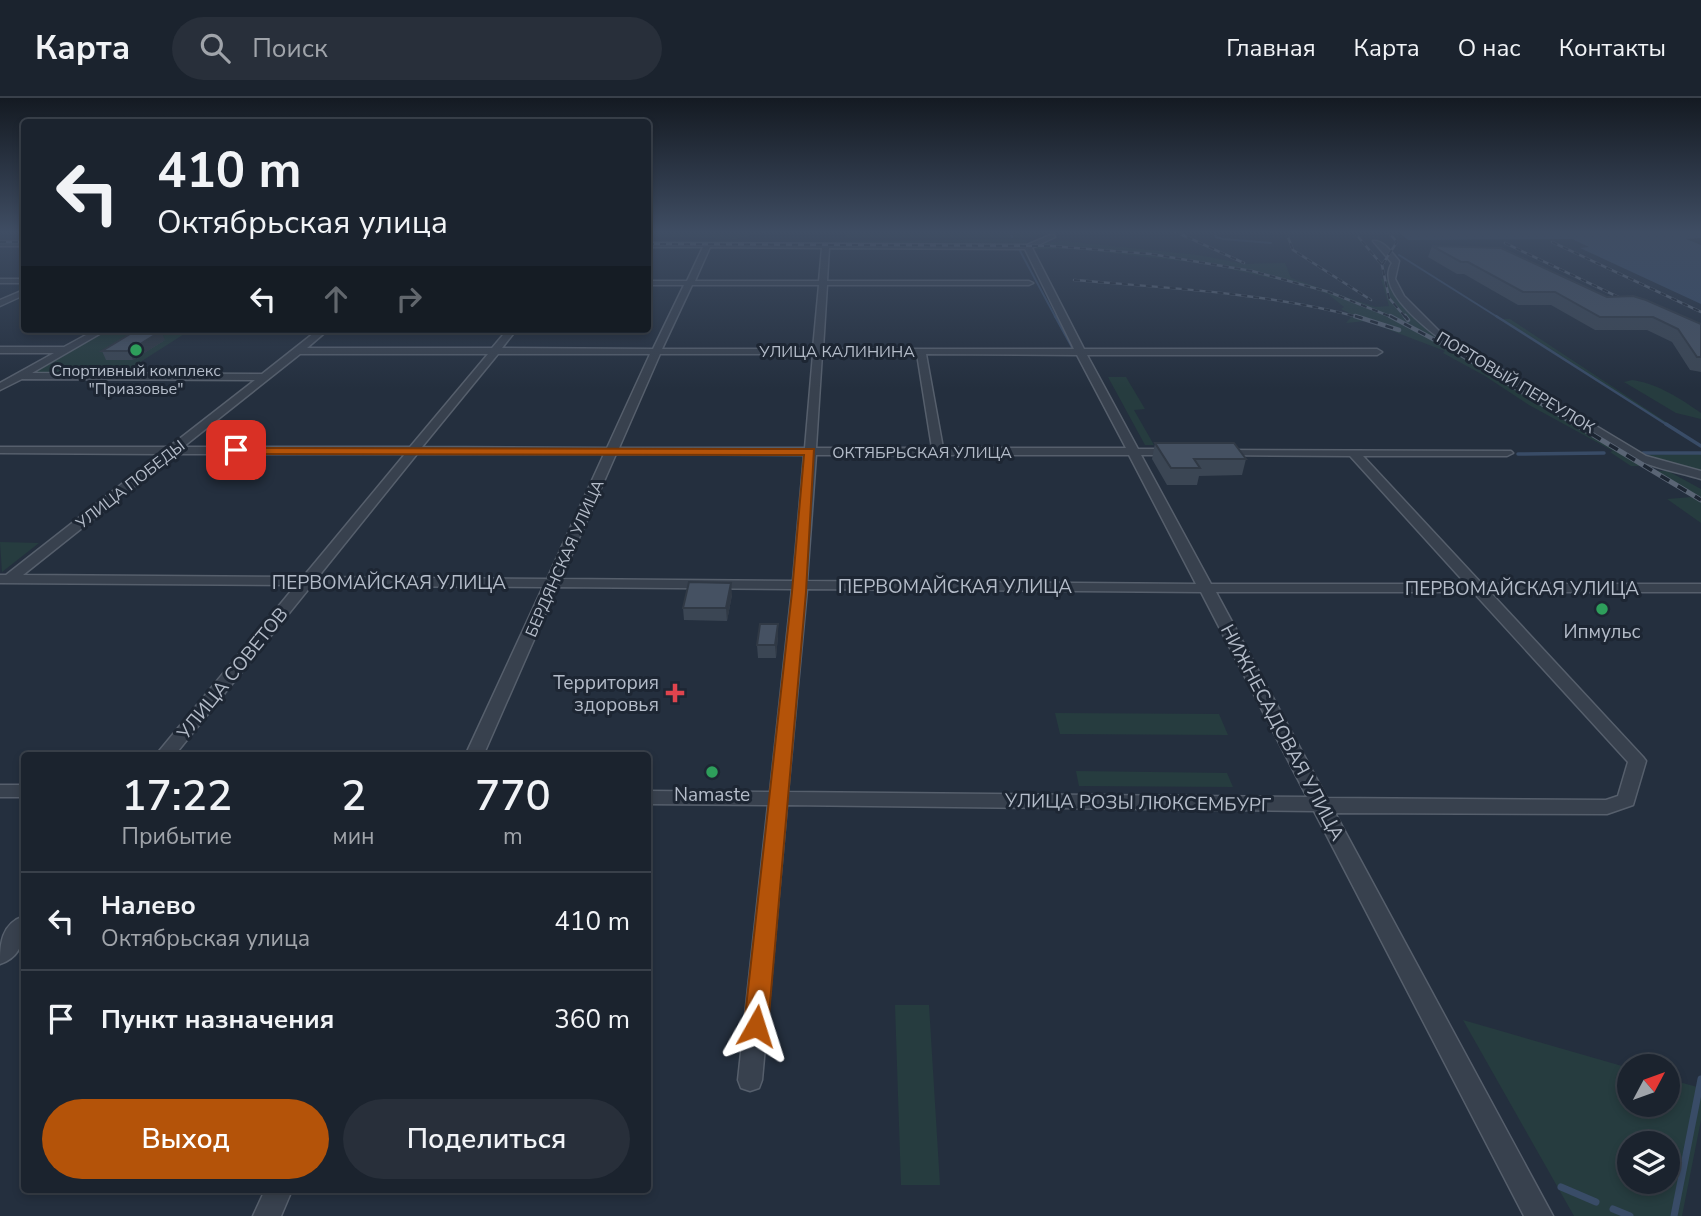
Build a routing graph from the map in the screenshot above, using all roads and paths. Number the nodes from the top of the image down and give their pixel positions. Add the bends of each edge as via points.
1 (689, 284) edge
2 (824, 284) edge
3 (1045, 284) edge
4 (1394, 284) edge
5 (21, 293) edge
6 (0, 303) edge
7 (97, 333) edge
8 (320, 333) edge
9 (510, 333) edge
10 (0, 350) edge
11 (66, 350) junction
12 (298, 351) junction
13 (495, 351) junction
14 (657, 351) junction
15 (818, 351) junction
16 (921, 351) junction
17 (1081, 351) junction
18 (1377, 352) dead end
19 (20, 376) junction
20 (265, 377) junction
21 (0, 387) edge
22 (0, 450) edge
23 (172, 450) junction
24 (415, 451) junction
25 (612, 451) junction
26 (810, 452) junction
27 (938, 452) junction
28 (1135, 452) junction
29 (1186, 453) edge
30 (1213, 453) edge
31 (1353, 453) junction
32 (1507, 453) dead end
33 (1701, 475) edge
34 (3, 582) edge
35 (307, 582) junction
36 (553, 583) junction
37 (800, 585) junction
38 (1207, 588) junction
39 (1478, 588) junction
40 (1701, 588) edge
41 (167, 752) edge
42 (476, 752) edge
43 (0, 791) edge
44 (21, 791) edge
45 (651, 797) edge
46 (778, 799) junction
47 (1321, 804) junction
48 (21, 929) edge
49 (0, 955) edge
50 (750, 1080) dead end
51 (278, 1193) edge
52 (267, 1216) edge
53 (1539, 1216) edge

1 - 14 street, БЕРДЯНСКАЯ УЛИЦА
2 - 15 street
3 - 17 street, НИЖНЕСАДОВАЯ УЛИЦА
4 - 33 street, ПОРТОВЫЙ ПЕРЕУЛОК via 1437,335 1639,456
5 - 6 street
7 - 11 street
8 - 12 street, УЛИЦА ПОБЕДЫ
9 - 13 street, УЛИЦА СОВЕТОВ
10 - 11 street
11 - 19 street
12 - 13 street, УЛИЦА КАЛИНИНА
12 - 20 street, УЛИЦА ПОБЕДЫ
13 - 14 street, УЛИЦА КАЛИНИНА
13 - 24 street, УЛИЦА СОВЕТОВ
14 - 15 street, УЛИЦА КАЛИНИНА
14 - 25 street, БЕРДЯНСКАЯ УЛИЦА
15 - 16 street, УЛИЦА КАЛИНИНА
15 - 26 street
16 - 17 street, УЛИЦА КАЛИНИНА
16 - 27 street
17 - 18 street, УЛИЦА КАЛИНИНА
17 - 28 street, НИЖНЕСАДОВАЯ УЛИЦА
19 - 20 street
19 - 21 street
20 - 23 street, УЛИЦА ПОБЕДЫ
22 - 23 street, ОКТЯБРЬСКАЯ УЛИЦА
23 - 24 street, ОКТЯБРЬСКАЯ УЛИЦА
23 - 34 street, УЛИЦА ПОБЕДЫ
24 - 25 street, ОКТЯБРЬСКАЯ УЛИЦА
24 - 35 street, УЛИЦА СОВЕТОВ
25 - 26 street, ОКТЯБРЬСКАЯ УЛИЦА
25 - 36 street, БЕРДЯНСКАЯ УЛИЦА
26 - 27 street, ОКТЯБРЬСКАЯ УЛИЦА
26 - 37 street
27 - 28 street, ОКТЯБРЬСКАЯ УЛИЦА
28 - 29 street, ОКТЯБРЬСКАЯ УЛИЦА
28 - 38 street, НИЖНЕСАДОВАЯ УЛИЦА
30 - 31 street
31 - 32 street
31 - 39 street
34 - 35 street, ПЕРВОМАЙСКАЯ УЛИЦА
35 - 36 street, ПЕРВОМАЙСКАЯ УЛИЦА
35 - 41 street, УЛИЦА СОВЕТОВ
36 - 37 street, ПЕРВОМАЙСКАЯ УЛИЦА
36 - 42 street, БЕРДЯНСКАЯ УЛИЦА
37 - 38 street, ПЕРВОМАЙСКАЯ УЛИЦА
37 - 46 street
38 - 39 street, ПЕРВОМАЙСКАЯ УЛИЦА
38 - 47 street, НИЖНЕСАДОВАЯ УЛИЦА
39 - 40 street, ПЕРВОМАЙСКАЯ УЛИЦА
39 - 47 street, УЛИЦА РОЗЫ ЛЮКСЕМБУРГ via 1637,761 1626,800 1607,807
43 - 44 street
45 - 46 street, УЛИЦА РОЗЫ ЛЮКСЕМБУРГ
46 - 47 street, УЛИЦА РОЗЫ ЛЮКСЕМБУРГ
46 - 50 street
47 - 53 street, НИЖНЕСАДОВАЯ УЛИЦА
48 - 49 street
51 - 52 street

